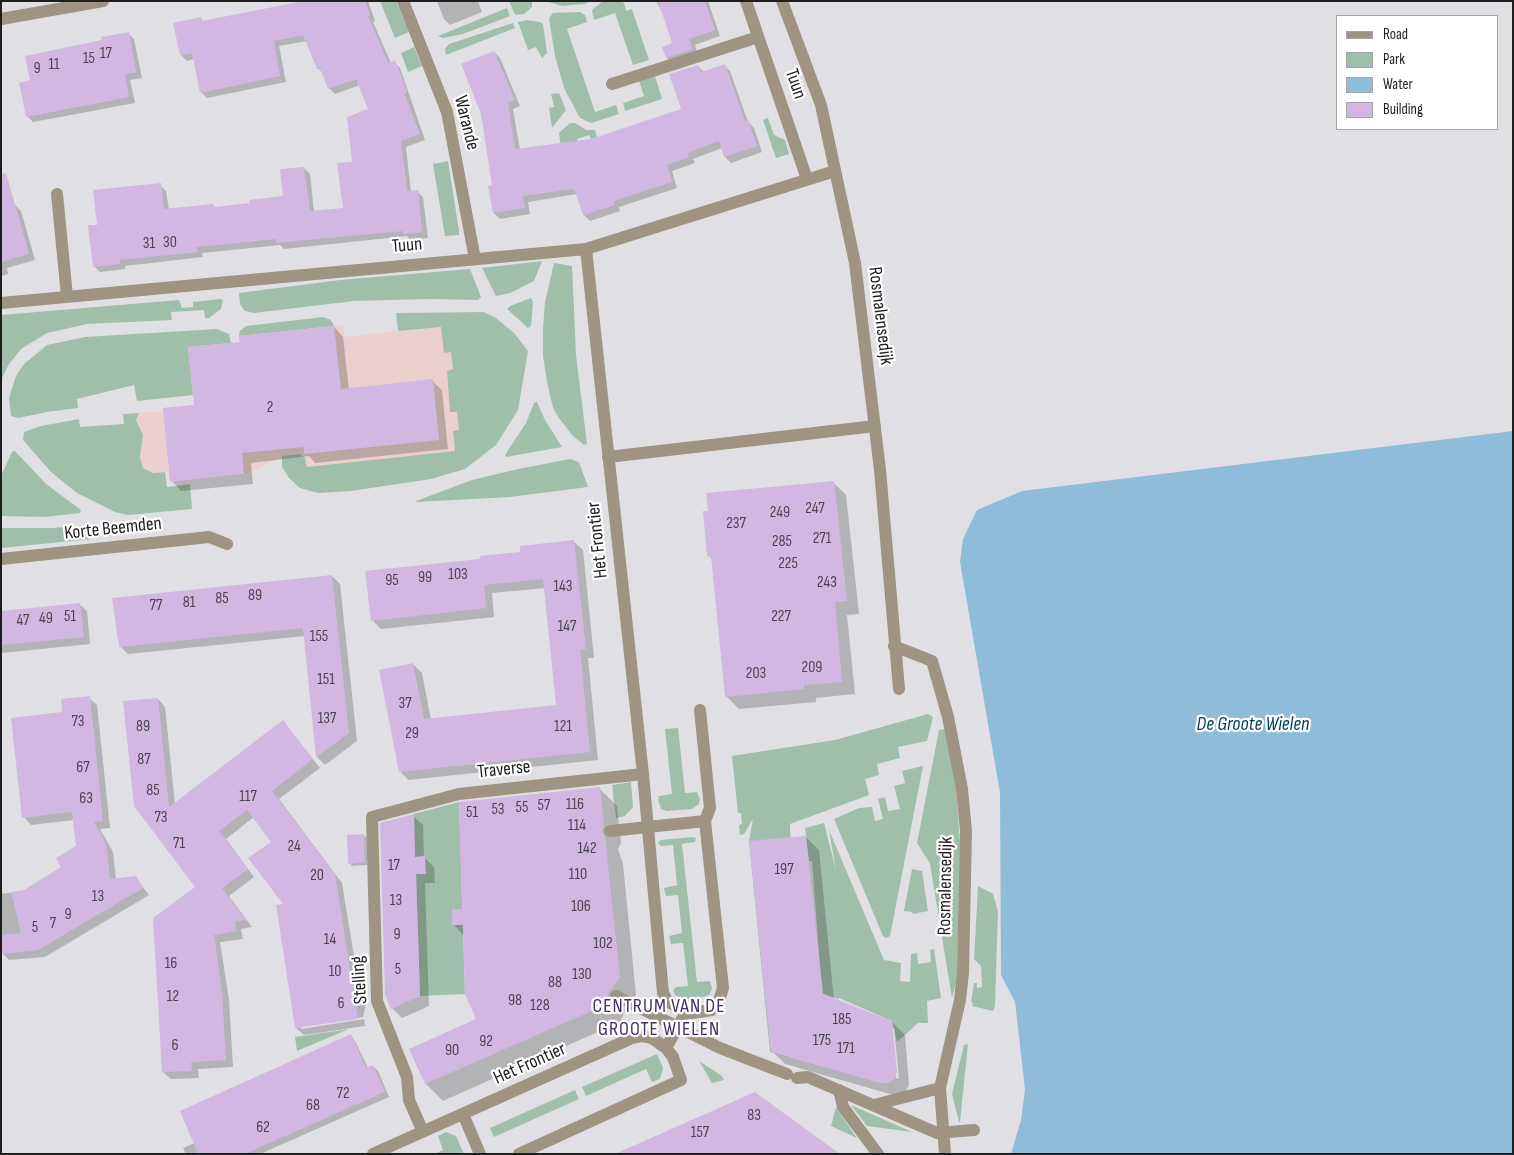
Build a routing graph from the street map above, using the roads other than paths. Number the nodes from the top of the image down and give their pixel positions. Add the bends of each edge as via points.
1 (103, 1) edge
2 (403, 1) edge
3 (746, 1) edge
4 (782, 1) edge
5 (1, 18) edge
6 (758, 37) junction
7 (612, 84) dead end
8 (835, 171) junction
9 (807, 179) junction
10 (57, 194) dead end
11 (586, 250) junction
12 (475, 259) junction
13 (68, 296) junction
14 (1, 303) edge
15 (875, 426) junction
16 (608, 457) junction
17 (227, 544) dead end
18 (1, 559) edge
19 (894, 646) junction
20 (899, 689) dead end
21 (700, 710) dead end
22 (642, 774) junction
23 (372, 817) joint
24 (705, 821) junction
25 (647, 827) junction
26 (610, 831) dead end
27 (616, 996) dead end
28 (686, 1012) junction
29 (678, 1028) junction
30 (666, 1048) junction
31 (940, 1088) junction
32 (839, 1090) junction
33 (874, 1106) junction
34 (463, 1114) junction
35 (974, 1130) dead end
36 (423, 1132) junction
37 (943, 1133) junction
38 (373, 1154) edge
39 (480, 1154) edge
40 (519, 1154) edge
41 (878, 1154) edge
42 (945, 1154) edge

1 - 5 street
2 - 12 street, Warande via 447,112
3 - 6 street, Tuun
4 - 8 street, Rosmalensedijk via 821,105
6 - 7 street
6 - 9 street, Tuun
8 - 9 street, Tuun
8 - 15 street, Rosmalensedijk via 855,263
9 - 11 street, Tuun
10 - 13 street
11 - 12 street, Tuun
11 - 16 street, Het Frontier
12 - 13 street, Tuun
13 - 14 street, Tuun
15 - 16 street
15 - 19 street, Rosmalensedijk
16 - 22 street, Het Frontier
17 - 18 street, Korte Beemden via 209,537
19 - 20 street, Rosmalensedijk
19 - 31 street, Rosmalensedijk via 932,661 948,717 966,831 963,973
21 - 24 street via 710,808
22 - 23 street, Traverse via 459,794
22 - 25 street, Het Frontier
23 - 36 street, Stelling via 377,1001 407,1077 409,1100
24 - 25 street
24 - 28 street via 723,988 718,1004 712,1010
25 - 26 street
25 - 28 street, Het Frontier via 663,993 668,1002
27 - 29 street
28 - 29 street
29 - 30 street
29 - 32 street via 792,1076 808,1077
30 - 34 street, Het Frontier via 652,1038 632,1038
30 - 40 street via 681,1080
31 - 33 street
31 - 37 street, Rosmalensedijk
32 - 33 street
32 - 41 street via 843,1107
33 - 37 street
34 - 36 street, Het Frontier
34 - 39 street
35 - 37 street
36 - 38 street, Het Frontier
37 - 42 street, Rosmalensedijk

